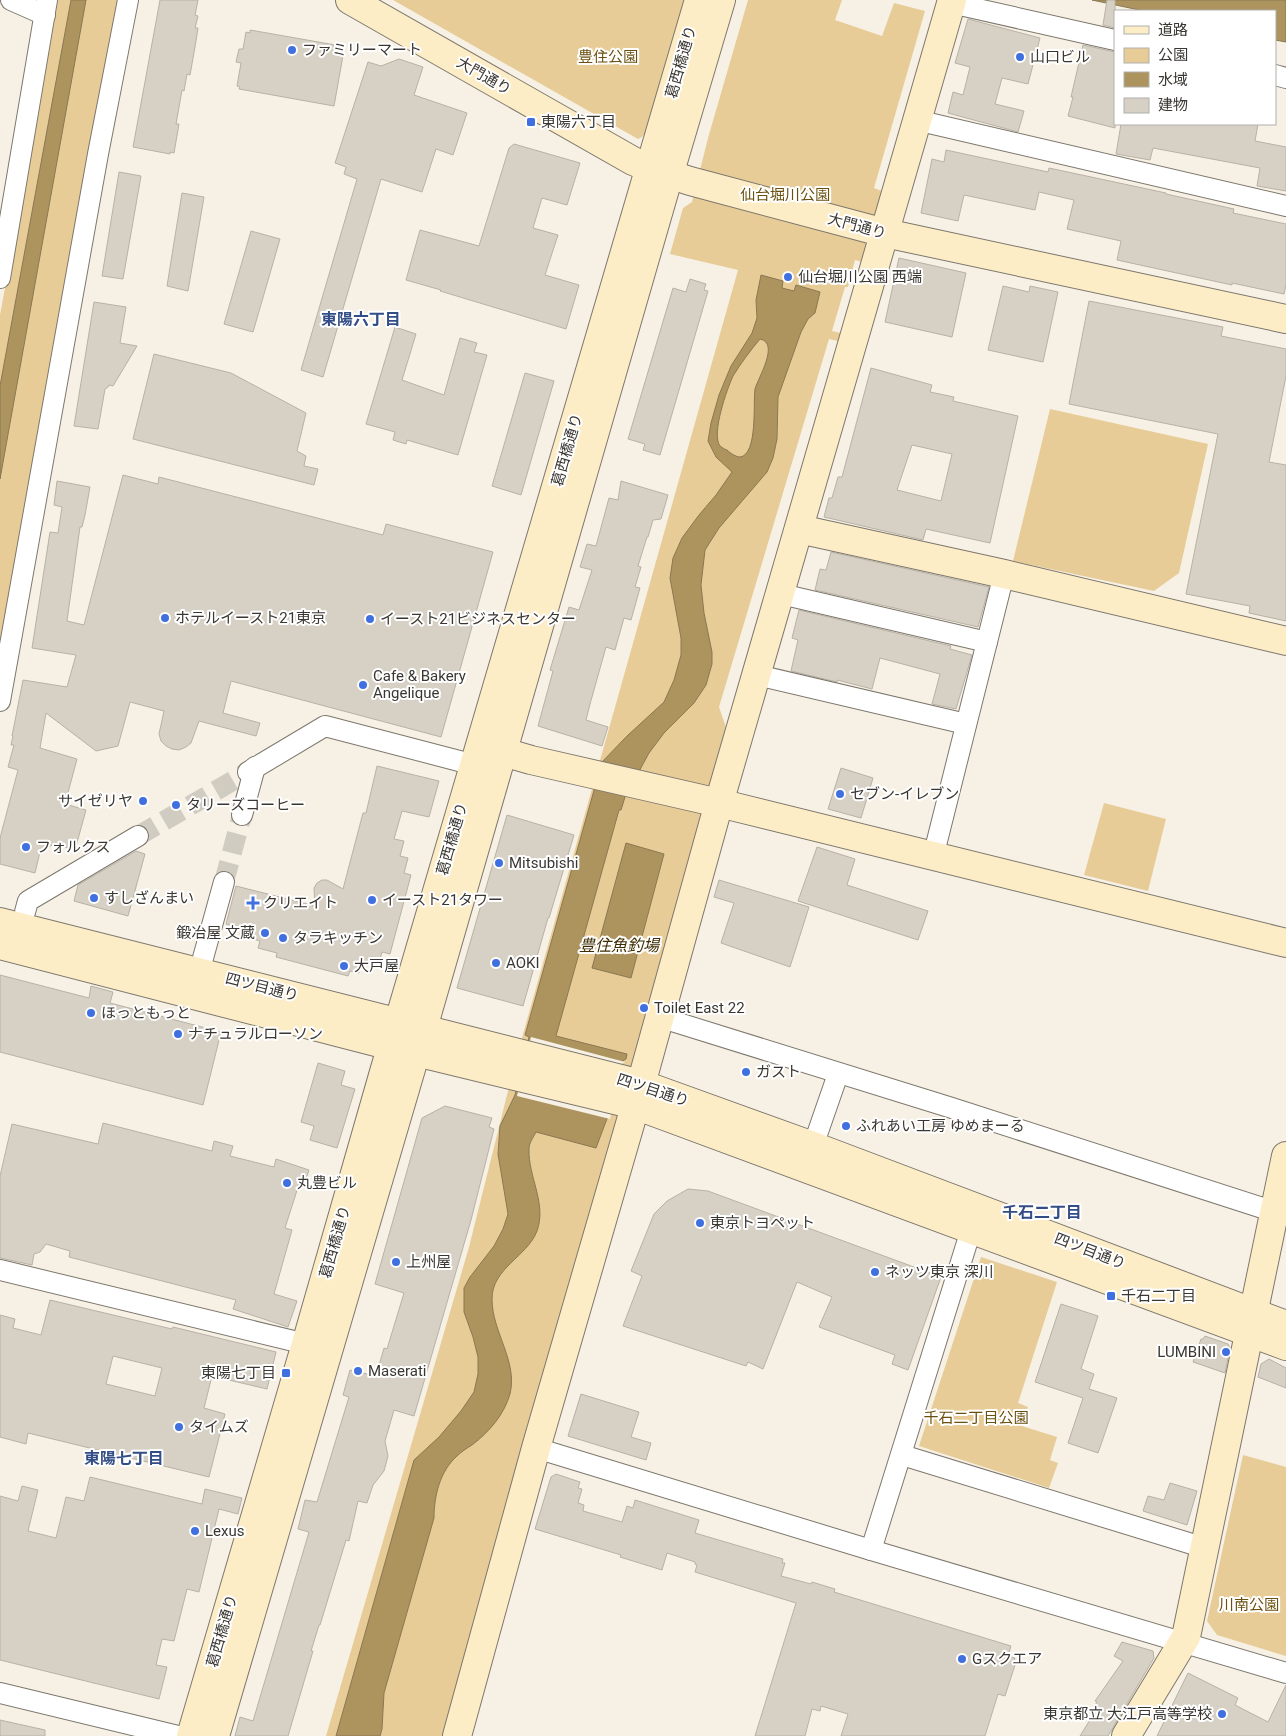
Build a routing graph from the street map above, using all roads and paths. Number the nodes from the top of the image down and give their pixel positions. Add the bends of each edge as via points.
1 (11, 0) edge
2 (128, 0) edge
3 (350, 0) edge
4 (699, 0) edge
5 (721, 0) edge
6 (951, 1) edge
7 (46, 7) edge
8 (1114, 40) edge
9 (916, 120) junction
10 (659, 172) junction
11 (1286, 206) edge
12 (885, 233) junction
13 (0, 275) edge
14 (1286, 319) edge
15 (799, 528) junction
16 (1004, 574) junction
17 (781, 594) junction
18 (1286, 641) edge
19 (987, 642) junction
20 (757, 675) junction
21 (0, 701) edge
22 (966, 724) junction
23 (482, 753) junction
24 (708, 801) junction
25 (242, 815) tunnel mouth
26 (138, 836) tunnel mouth
27 (933, 857) junction
28 (224, 882) tunnel mouth
29 (25, 912) dead end
30 (0, 922) edge
31 (1286, 943) edge
32 (0, 945) edge
33 (203, 958) dead end
34 (659, 1017) junction
35 (407, 1037) junction
36 (838, 1074) junction
37 (631, 1093) junction
38 (813, 1146) junction
39 (1286, 1156) edge
40 (1280, 1213) edge
41 (972, 1230) junction
42 (0, 1270) edge
43 (1252, 1323) junction
44 (1286, 1325) edge
45 (306, 1344) junction
46 (1286, 1346) edge
47 (536, 1448) junction
48 (902, 1455) junction
49 (1205, 1548) junction
50 (871, 1550) junction
51 (1182, 1643) junction
52 (1286, 1673) edge
53 (0, 1693) edge
54 (178, 1736) edge
55 (191, 1736) edge
56 (214, 1736) edge
57 (458, 1736) edge
58 (1126, 1736) edge

1 - 7 street
2 - 21 street
3 - 10 main road, 大門通り via 633,161
4 - 10 main road, 葛西橋通り
5 - 10 main road, 葛西橋通り
6 - 8 street
6 - 9 main road
7 - 13 street
9 - 11 street
9 - 12 main road
10 - 12 main road, 大門通り
10 - 23 main road, 葛西橋通り
12 - 14 main road, 大門通り
12 - 15 main road
15 - 16 main road
15 - 17 main road
16 - 18 main road
16 - 19 street
17 - 19 street
17 - 20 main road
19 - 22 street
20 - 22 street
20 - 24 main road
22 - 27 street
23 - 24 main road
23 - 25 street via 325,726 251,770
23 - 35 main road, 葛西橋通り
24 - 27 main road
24 - 34 main road
26 - 29 street via 28,901
27 - 31 main road
28 - 33 street
30 - 35 main road, 四ツ目通り
32 - 35 main road, 四ツ目通り
34 - 36 street
34 - 37 main road
35 - 37 main road, 四ツ目通り
35 - 45 main road, 葛西橋通り
35 - 56 main road, 葛西橋通り
36 - 38 street
36 - 40 street
37 - 38 main road, 四ツ目通り
37 - 41 main road, 四ツ目通り
37 - 47 main road
38 - 43 main road, 四ツ目通り
39 - 40 main road
40 - 43 main road via 1264,1259
41 - 43 main road, 四ツ目通り
41 - 48 street
42 - 45 street
43 - 44 main road, 四ツ目通り
43 - 46 main road, 四ツ目通り
43 - 49 main road
45 - 55 main road, 葛西橋通り
47 - 50 street
47 - 57 main road
48 - 49 street
48 - 50 street
49 - 51 main road via 1190,1622
50 - 51 street
51 - 52 street
51 - 58 main road
53 - 54 street

